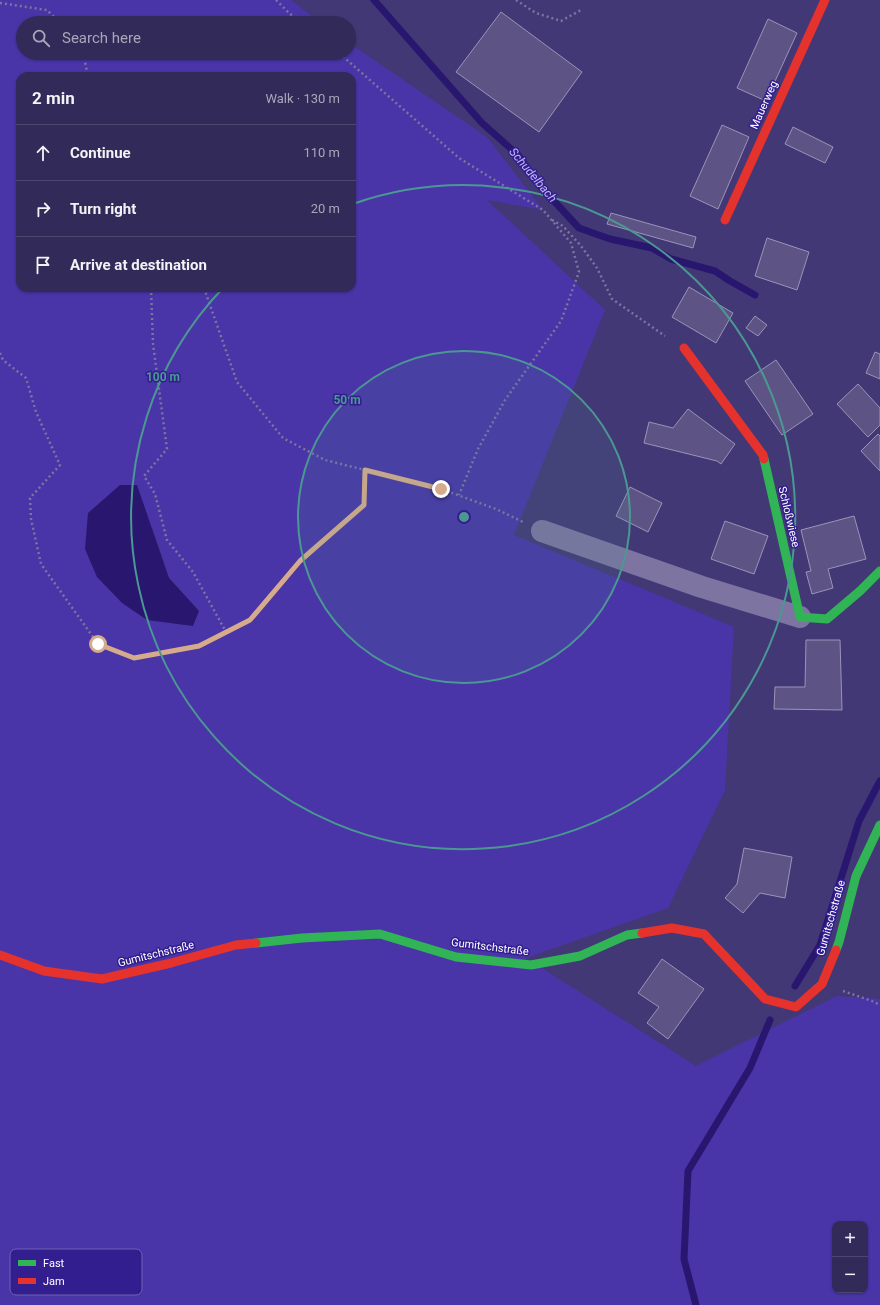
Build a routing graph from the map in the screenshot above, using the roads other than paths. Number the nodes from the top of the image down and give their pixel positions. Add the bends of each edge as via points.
1 (825, 0) edge
2 (725, 220) dead end
3 (684, 348) road end
4 (542, 531) road end
5 (880, 571) edge
6 (800, 618) junction
7 (880, 825) edge
8 (0, 955) edge

1 - 2 street, Mauerweg
3 - 6 street, Schloßwiese via 763,455
4 - 6 street
5 - 6 street via 827,619
7 - 8 street, Gumitschstraße via 856,876 839,942 822,984 796,1006 765,998 704,934 672,928 627,936 580,956 531,965 456,957 380,934 236,945 102,979 44,971

